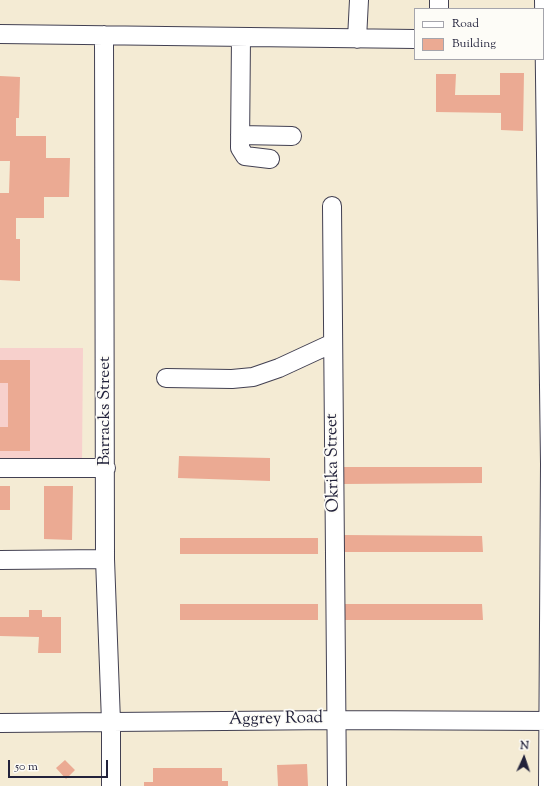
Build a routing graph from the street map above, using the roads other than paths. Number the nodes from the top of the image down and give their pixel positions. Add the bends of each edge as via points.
1 (359, 0) edge
2 (544, 0) edge
3 (0, 34) edge
4 (104, 35) junction
5 (241, 37) junction
6 (547, 38) edge
7 (356, 39) junction
8 (414, 39) edge
9 (240, 135) junction
10 (292, 136) dead end
11 (270, 159) dead end
12 (332, 206) dead end
13 (550, 294) edge
14 (333, 343) junction
15 (166, 378) dead end
16 (551, 464) edge
17 (0, 468) edge
18 (106, 468) junction
19 (105, 559) junction
20 (551, 559) edge
21 (0, 560) edge
22 (336, 720) junction
23 (550, 721) edge
24 (111, 722) junction
25 (0, 723) edge
26 (111, 786) edge
27 (337, 786) edge
28 (548, 786) edge

1 - 7 street
2 - 6 street
3 - 4 street
4 - 5 street
4 - 18 street, Barracks Street
5 - 7 street
5 - 9 street
6 - 13 street
7 - 8 street
9 - 10 street
9 - 11 street via 240,148 244,156
12 - 14 street, Okrika Street
13 - 16 street
14 - 15 street via 279,368 252,377
14 - 22 street, Okrika Street
16 - 20 street
17 - 18 street
18 - 19 street, Barracks Street
19 - 21 street
19 - 24 street, Barracks Street
20 - 23 street
22 - 23 street, Aggrey Road
22 - 24 street, Aggrey Road
22 - 27 street, Okrika Street
23 - 28 street
24 - 25 street, Aggrey Road
24 - 26 street, Barracks Street

